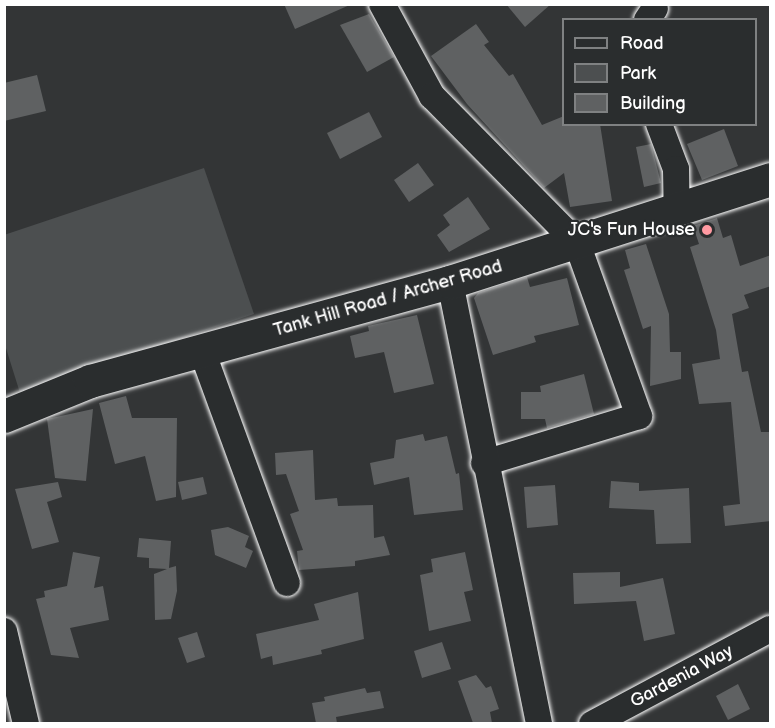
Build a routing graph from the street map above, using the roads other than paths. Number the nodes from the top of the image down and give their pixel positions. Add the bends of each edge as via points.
1 (382, 4) edge
2 (660, 126) edge
3 (771, 179) edge
4 (677, 208) junction
5 (577, 243) junction
6 (450, 282) junction
7 (202, 351) junction
8 (4, 416) edge
9 (484, 464) junction
10 (287, 583) dead end
11 (771, 629) edge
12 (4, 632) edge
13 (26, 723) edge
14 (539, 723) edge
15 (592, 723) edge

1 - 5 street via 432,96
2 - 4 street via 675,168
3 - 4 street, Tank Hill Road / Archer Road
4 - 5 street, Tank Hill Road / Archer Road
5 - 6 street, Tank Hill Road / Archer Road
5 - 9 street via 639,416
6 - 7 street, Tank Hill Road / Archer Road
6 - 9 street
7 - 8 street, Tank Hill Road / Archer Road via 90,381
7 - 10 street
9 - 14 street
11 - 15 street, Gardenia Way
12 - 13 street

